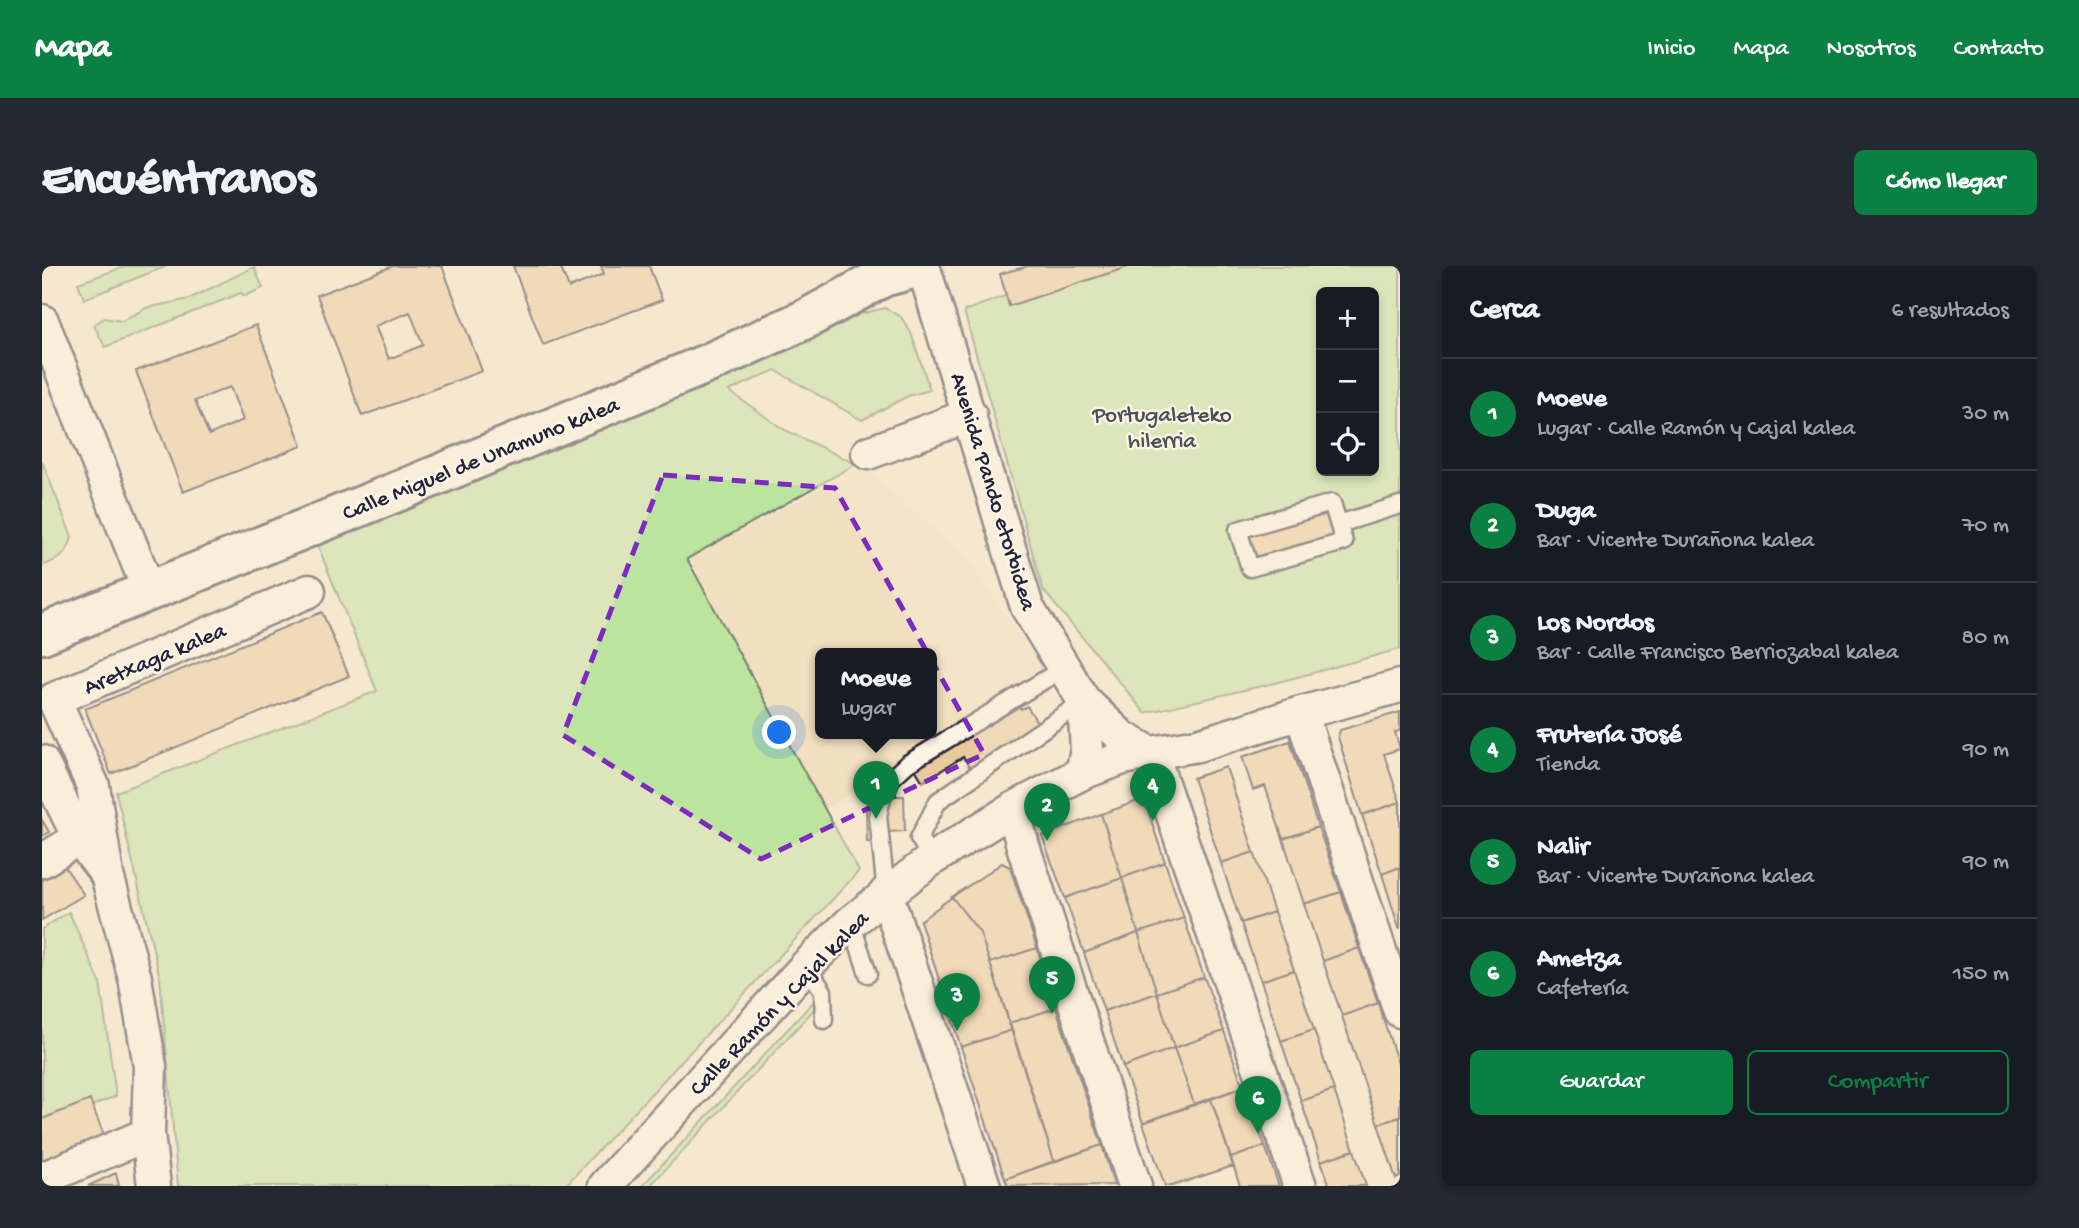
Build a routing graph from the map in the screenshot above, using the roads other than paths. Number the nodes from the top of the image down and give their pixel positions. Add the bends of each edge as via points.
1 (858, 266) edge
2 (921, 268) edge
3 (42, 321) edge
4 (970, 415) junction
5 (868, 453) dead end
6 (1400, 505) edge
7 (1339, 524) junction
8 (146, 580) junction
9 (309, 591) dead end
10 (42, 608) edge
11 (42, 634) edge
12 (1064, 668) junction
13 (1400, 686) edge
14 (1084, 701) junction
15 (1301, 713) junction
16 (1152, 754) junction
17 (42, 762) edge
18 (1082, 773) junction
19 (1013, 809) junction
20 (79, 838) junction
21 (932, 859) junction
22 (42, 861) edge
23 (107, 875) junction
24 (886, 893) junction
25 (851, 922) junction
26 (806, 966) junction
27 (868, 974) dead end
28 (1400, 1011) edge
29 (824, 1020) dead end
30 (148, 1134) junction
31 (42, 1179) edge
32 (155, 1186) edge
33 (606, 1186) edge
34 (984, 1186) edge
35 (1135, 1186) edge
36 (1300, 1186) edge

1 - 8 street, Calle Miguel de Unamuno kalea via 745,322
2 - 4 street, Avenida Pando etorbidea
2 - 8 street, Calle Miguel de Unamuno kalea via 883,277 806,319 711,362
3 - 8 street
4 - 5 street
4 - 12 street, Avenida Pando etorbidea via 1027,607
6 - 7 lane
7 - 7 lane via 1344,542 1250,568 1238,530 1332,503
8 - 10 street, Calle Miguel de Unamuno kalea
8 - 11 street, Calle Miguel de Unamuno kalea
9 - 23 street, Aretxaga kalea via 54,699 93,786
12 - 14 street, Avenida Pando etorbidea
12 - 24 lane via 907,764 885,784 878,816
13 - 15 street, Calle Ramón y Cajal kalea
14 - 16 street, Avenida Pando etorbidea via 1122,737
14 - 18 street, Avenida Pando etorbidea via 1087,750
14 - 21 lane via 939,802 919,838
15 - 16 street, Calle Ramón y Cajal kalea via 1198,745
15 - 28 street
16 - 18 street, Calle Ramón y Cajal kalea via 1123,758
16 - 36 street
17 - 20 street
18 - 19 street, Calle Ramón y Cajal kalea
19 - 21 street, Calle Ramón y Cajal kalea
19 - 35 street
20 - 22 street
20 - 23 street
21 - 24 street, Calle Ramón y Cajal kalea
23 - 30 street via 135,978 150,1066
24 - 25 street, Calle Ramón y Cajal kalea
24 - 34 street
25 - 26 street, Calle Ramón y Cajal kalea
25 - 27 lane
26 - 29 lane via 823,991
26 - 33 street, Calle Ramón y Cajal kalea
30 - 31 street
30 - 32 street

